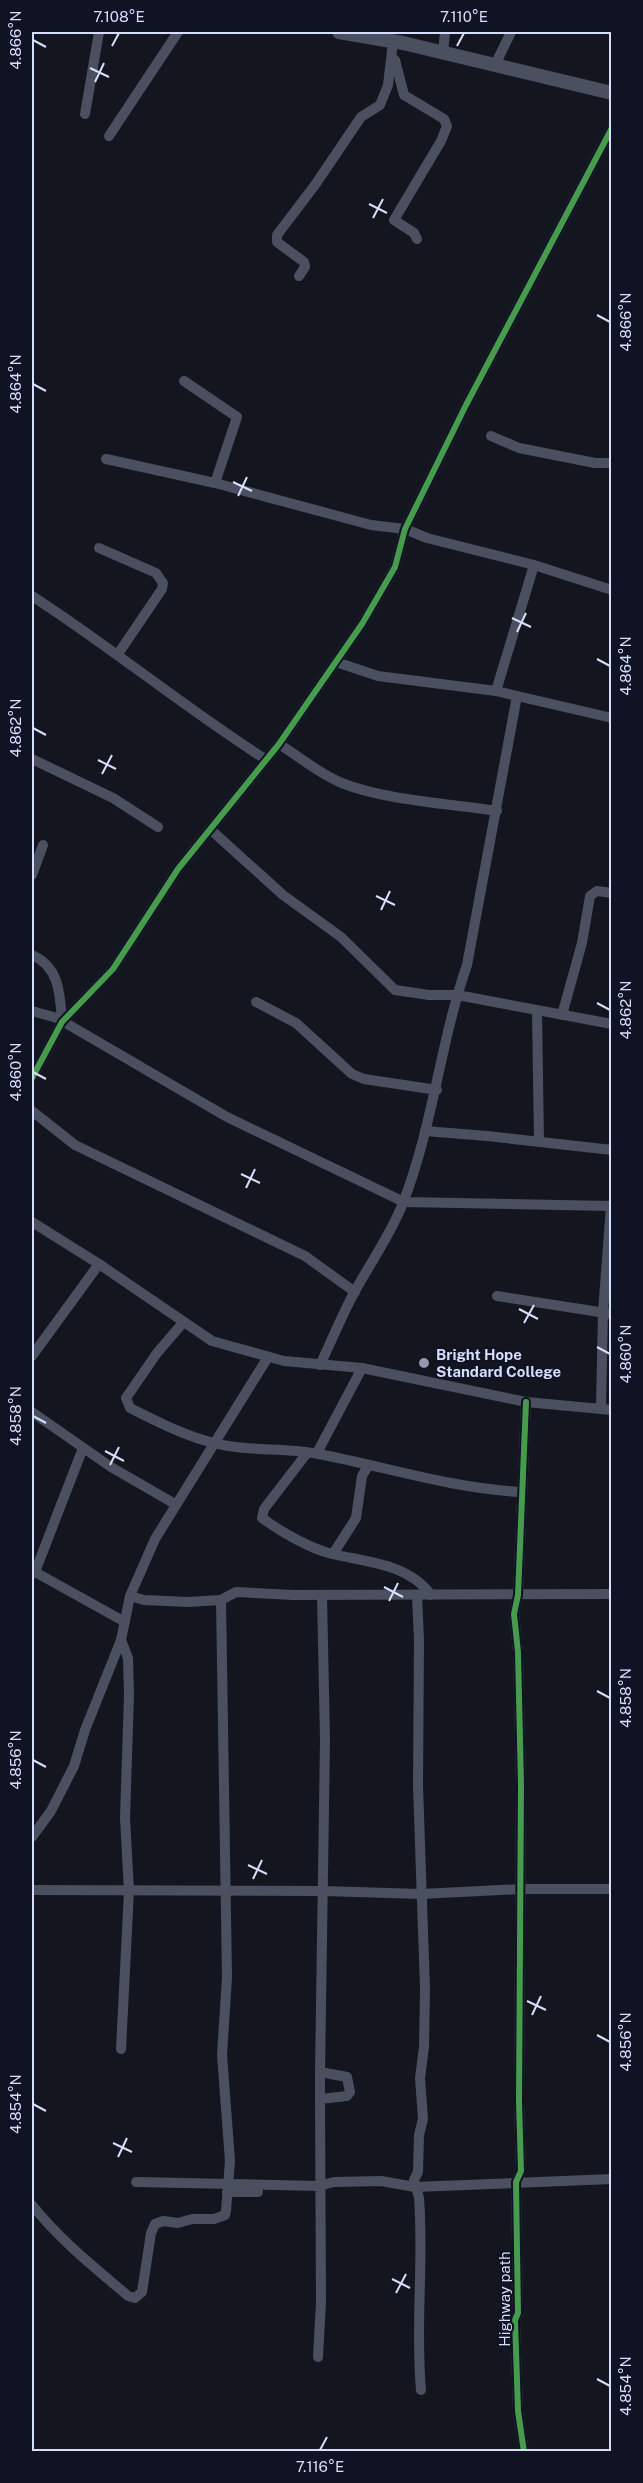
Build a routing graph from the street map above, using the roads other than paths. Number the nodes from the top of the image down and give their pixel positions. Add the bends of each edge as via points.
1 (99, 32) edge
2 (178, 32) edge
3 (339, 32) edge
4 (445, 32) edge
5 (511, 32) edge
6 (393, 42) junction
7 (443, 53) junction
8 (495, 65) junction
9 (612, 93) edge
10 (85, 114) dead end
11 (612, 128) edge
12 (109, 136) dead end
13 (417, 238) dead end
14 (299, 276) dead end
15 (184, 381) dead end
16 (491, 436) dead end
17 (106, 459) dead end
18 (612, 463) edge
19 (215, 483) junction
20 (405, 529) junction
21 (99, 548) dead end
22 (534, 565) junction
23 (612, 590) edge
24 (32, 596) edge
25 (118, 654) junction
26 (336, 663) junction
27 (496, 692) junction
28 (517, 696) junction
29 (612, 718) edge
30 (279, 744) junction
31 (32, 759) edge
32 (265, 759) junction
33 (497, 811) junction
34 (158, 827) dead end
35 (211, 830) junction
36 (43, 845) dead end
37 (32, 875) edge
38 (612, 893) edge
39 (32, 955) edge
40 (457, 995) junction
41 (256, 1002) dead end
42 (32, 1011) edge
43 (537, 1011) junction
44 (562, 1015) junction
45 (62, 1022) junction
46 (612, 1024) edge
47 (32, 1077) edge
48 (437, 1090) junction
49 (32, 1111) edge
50 (425, 1131) junction
51 (539, 1142) junction
52 (612, 1150) edge
53 (404, 1202) junction
54 (611, 1206) edge
55 (32, 1222) edge
56 (99, 1264) junction
57 (355, 1292) junction
58 (497, 1296) dead end
59 (607, 1313) edge
60 (182, 1324) junction
61 (32, 1356) edge
62 (268, 1357) junction
63 (320, 1365) junction
64 (362, 1368) junction
65 (526, 1402) junction
66 (606, 1409) edge
67 (32, 1413) edge
68 (215, 1444) junction
69 (83, 1448) junction
70 (312, 1453) junction
71 (365, 1471) junction
72 (520, 1492) junction
73 (175, 1504) junction
74 (333, 1554) junction
75 (33, 1573) edge
76 (612, 1594) edge
77 (322, 1595) junction
78 (417, 1595) junction
79 (431, 1595) junction
80 (518, 1595) junction
81 (130, 1596) junction
82 (221, 1600) junction
83 (125, 1622) junction
84 (121, 1640) junction
85 (32, 1837) edge
86 (520, 1889) junction
87 (612, 1889) edge
88 (32, 1890) edge
89 (129, 1891) junction
90 (226, 1891) junction
91 (323, 1891) junction
92 (421, 1894) junction
93 (121, 2049) dead end
94 (320, 2072) junction
95 (320, 2099) junction
96 (612, 2180) edge
97 (136, 2182) dead end
98 (516, 2182) junction
99 (227, 2187) junction
100 (319, 2187) junction
101 (415, 2187) junction
102 (258, 2192) dead end
103 (32, 2205) edge
104 (318, 2357) dead end
105 (421, 2390) dead end
106 (524, 2451) edge

1 - 10 street
2 - 12 street
3 - 6 street
4 - 7 street
5 - 8 street
6 - 7 street
6 - 13 street via 404,95 444,119 447,126 394,220
6 - 14 street via 388,86 380,105 361,117 277,235 277,242 304,262
7 - 8 street
8 - 9 street
11 - 20 street
15 - 19 street via 237,417
16 - 18 street via 519,448
17 - 19 street
19 - 20 street via 371,525
20 - 22 street
20 - 26 street via 395,567
21 - 25 street via 156,573 163,583
22 - 23 street
22 - 27 street
24 - 25 street
25 - 32 street
26 - 27 street via 378,676
26 - 30 street
27 - 28 street
28 - 29 street
28 - 33 street
30 - 32 street
30 - 33 street via 344,784
31 - 34 street via 113,798
32 - 35 street
33 - 40 street via 467,965
35 - 40 street via 283,895 341,937 395,990
35 - 45 street via 178,869 113,969
36 - 37 street
38 - 44 street via 597,891 590,896
39 - 45 street via 51,968 60,993
40 - 43 street
40 - 48 street
41 - 48 street via 296,1023 352,1074
42 - 45 street
43 - 44 street
43 - 51 street
44 - 46 street
45 - 47 street
45 - 53 street via 227,1117
48 - 50 street
49 - 57 street via 75,1145 305,1256
50 - 51 street
50 - 53 street
51 - 52 street
53 - 54 street
53 - 57 street
54 - 59 street
55 - 56 street
56 - 60 street
56 - 61 street
57 - 63 street
58 - 59 street
59 - 66 street
60 - 62 street via 212,1341
60 - 68 street via 126,1398 130,1408 176,1431
62 - 63 street
62 - 68 street
63 - 64 street
64 - 65 street
64 - 70 street
65 - 66 street
65 - 72 street, Highway path
67 - 69 street
68 - 70 street
68 - 73 street
69 - 73 street
69 - 75 street
70 - 71 street via 349,1462
70 - 74 street via 264,1509 262,1518
71 - 72 street
71 - 74 street via 356,1518
72 - 80 street, Highway path
73 - 81 street
74 - 79 street via 407,1574 422,1582
75 - 83 street
76 - 80 street
77 - 78 street
77 - 82 street via 236,1592
77 - 91 street
78 - 79 street
78 - 92 street
79 - 80 street
80 - 86 street, Highway path via 514,1614 521,1785
81 - 82 street via 165,1601
81 - 83 street
82 - 90 street
83 - 84 street
84 - 85 street via 74,1766 51,1811
84 - 89 street via 128,1658
86 - 87 street
86 - 92 street
86 - 98 street, Highway path via 521,2171
88 - 89 street
89 - 90 street
89 - 93 street
90 - 91 street
90 - 99 street via 227,1977 222,2055 230,2161
91 - 92 street
91 - 94 street
92 - 101 street via 423,2119
94 - 95 street
94 - 95 street via 347,2077 350,2092 347,2096
95 - 100 street
96 - 98 street
97 - 99 street
98 - 101 street
98 - 106 street, Highway path via 515,2320 518,2411
99 - 100 street
99 - 102 street
99 - 103 street via 226,2211 221,2217 155,2224 142,2292 135,2298 73,2250
100 - 101 street via 334,2182 381,2181
100 - 104 street
101 - 105 street via 419,2194 417,2351

